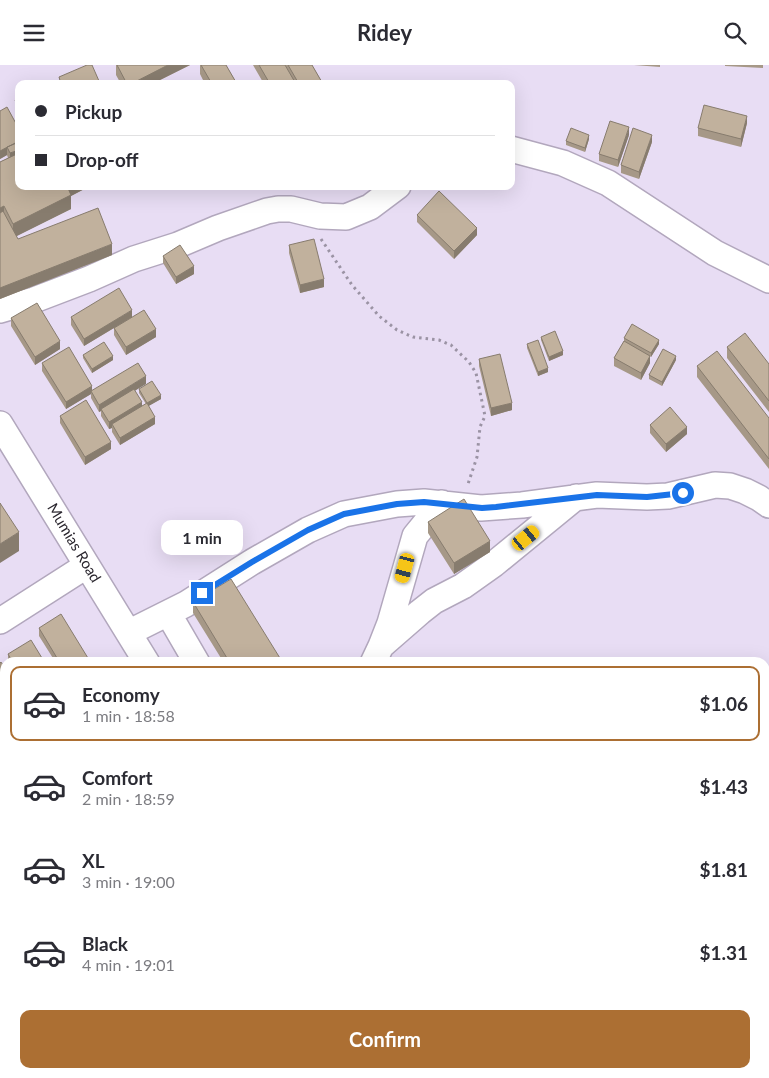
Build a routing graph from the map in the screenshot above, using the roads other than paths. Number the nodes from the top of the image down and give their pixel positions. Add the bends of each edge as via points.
1 (515, 150) edge
2 (393, 190) edge
3 (769, 280) edge
4 (0, 310) edge
5 (0, 424) edge
6 (576, 497) junction
7 (452, 504) junction
8 (769, 505) edge
9 (86, 566) junction
10 (168, 613) junction
11 (0, 621) edge
12 (130, 633) junction
13 (377, 654) edge
14 (144, 657) edge
15 (194, 657) edge

1 - 3 street via 563,163 608,183 715,253
2 - 4 street via 370,207 346,217 278,209 267,211
5 - 9 street, Mumias Road
6 - 7 street via 482,508
6 - 8 street via 668,496 716,485 745,491
6 - 13 street via 494,564 420,612
7 - 10 street via 397,504 344,514 308,530
7 - 13 street via 415,536 390,623
9 - 11 street
9 - 12 street, Mumias Road
10 - 12 street
10 - 15 street
12 - 14 street, Mumias Road

